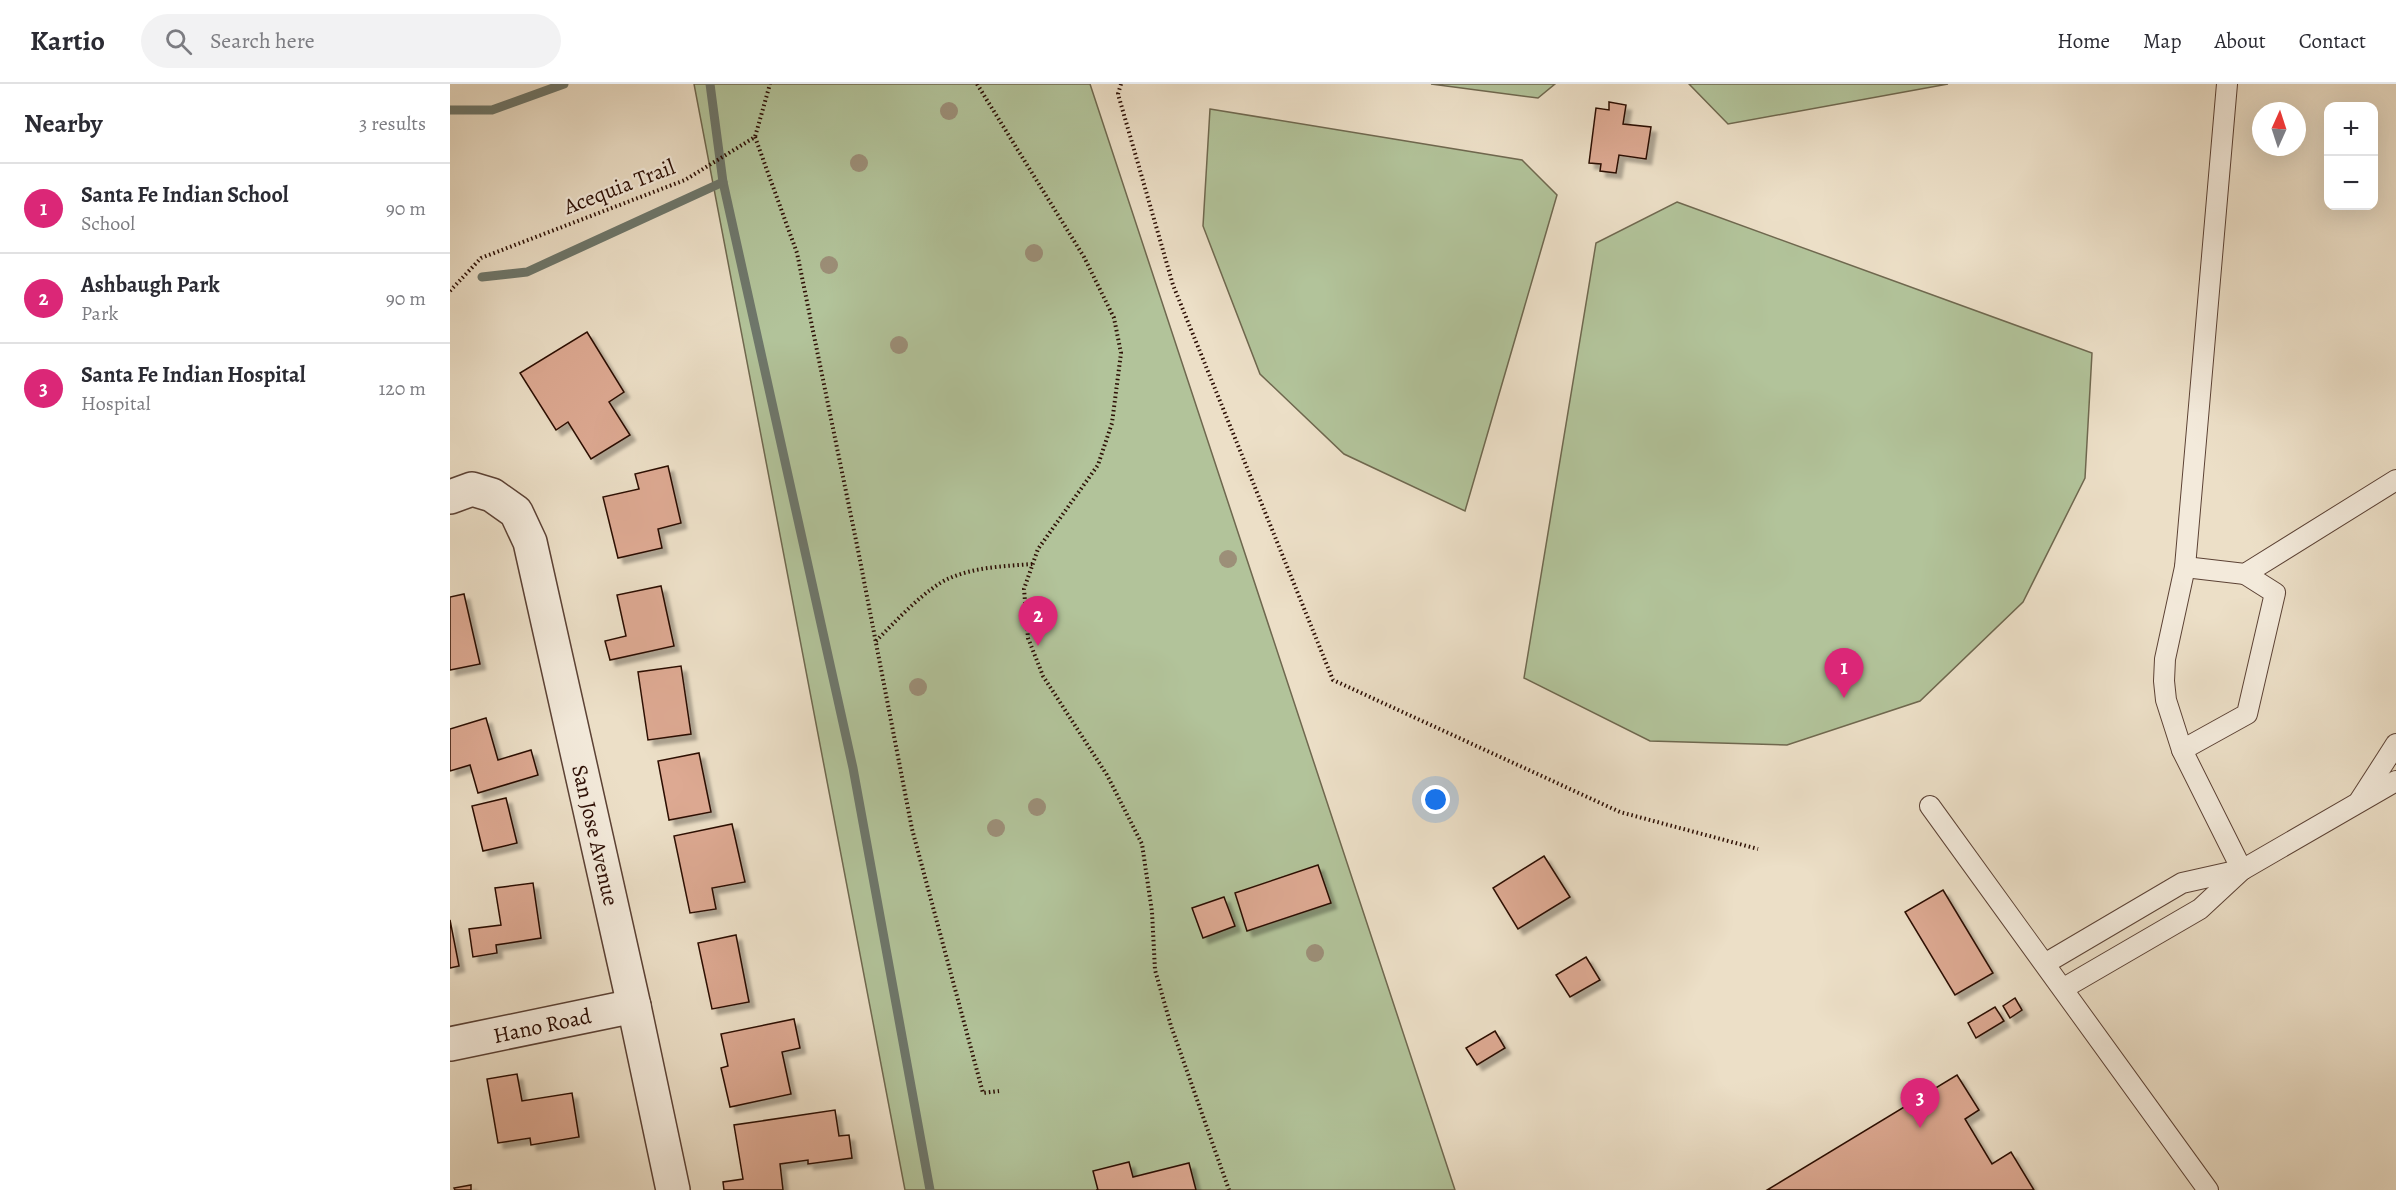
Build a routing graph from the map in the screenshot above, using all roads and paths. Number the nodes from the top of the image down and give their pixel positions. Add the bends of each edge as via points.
1 (770, 84) edge
2 (977, 84) edge
3 (1121, 84) edge
4 (2227, 84) edge
5 (755, 137) junction
6 (450, 291) edge
7 (2396, 480) edge
8 (450, 497) edge
9 (1033, 564) junction
10 (2185, 567) junction
11 (2245, 574) junction
12 (876, 642) junction
13 (2396, 744) edge
14 (2182, 750) junction
15 (2396, 781) edge
16 (2358, 804) junction
17 (1930, 806) dead end
18 (1758, 849) dead end
19 (2242, 870) junction
20 (2046, 963) junction
21 (2064, 988) junction
22 (634, 1006) junction
23 (450, 1044) edge
24 (999, 1091) dead end
25 (673, 1190) edge
26 (1229, 1190) edge
27 (2208, 1190) edge

1 - 5 path
2 - 9 path via 1084,257 1114,318 1120,353 1112,423 1098,465 1038,549
3 - 18 path via 1118,94 1173,285 1333,680 1620,812
4 - 10 lane
5 - 6 path, Acequia Trail via 685,180 481,258
5 - 12 path via 797,253
7 - 11 lane
8 - 22 street, San Jose Avenue via 472,489 492,495 516,512 530,542
9 - 12 path via 994,567 950,578 914,604
9 - 26 path via 1024,589 1028,638 1043,676 1107,775 1142,844 1155,970
10 - 11 lane
10 - 14 lane via 2165,659 2164,681
11 - 14 lane via 2275,593 2247,714
12 - 24 path via 912,830 982,1093
13 - 16 lane
14 - 19 lane
15 - 16 lane
16 - 19 lane
17 - 20 lane
19 - 20 lane via 2182,883
19 - 21 lane via 2200,909
20 - 21 lane
21 - 27 lane
22 - 23 street, Hano Road
22 - 25 street, San Jose Avenue

